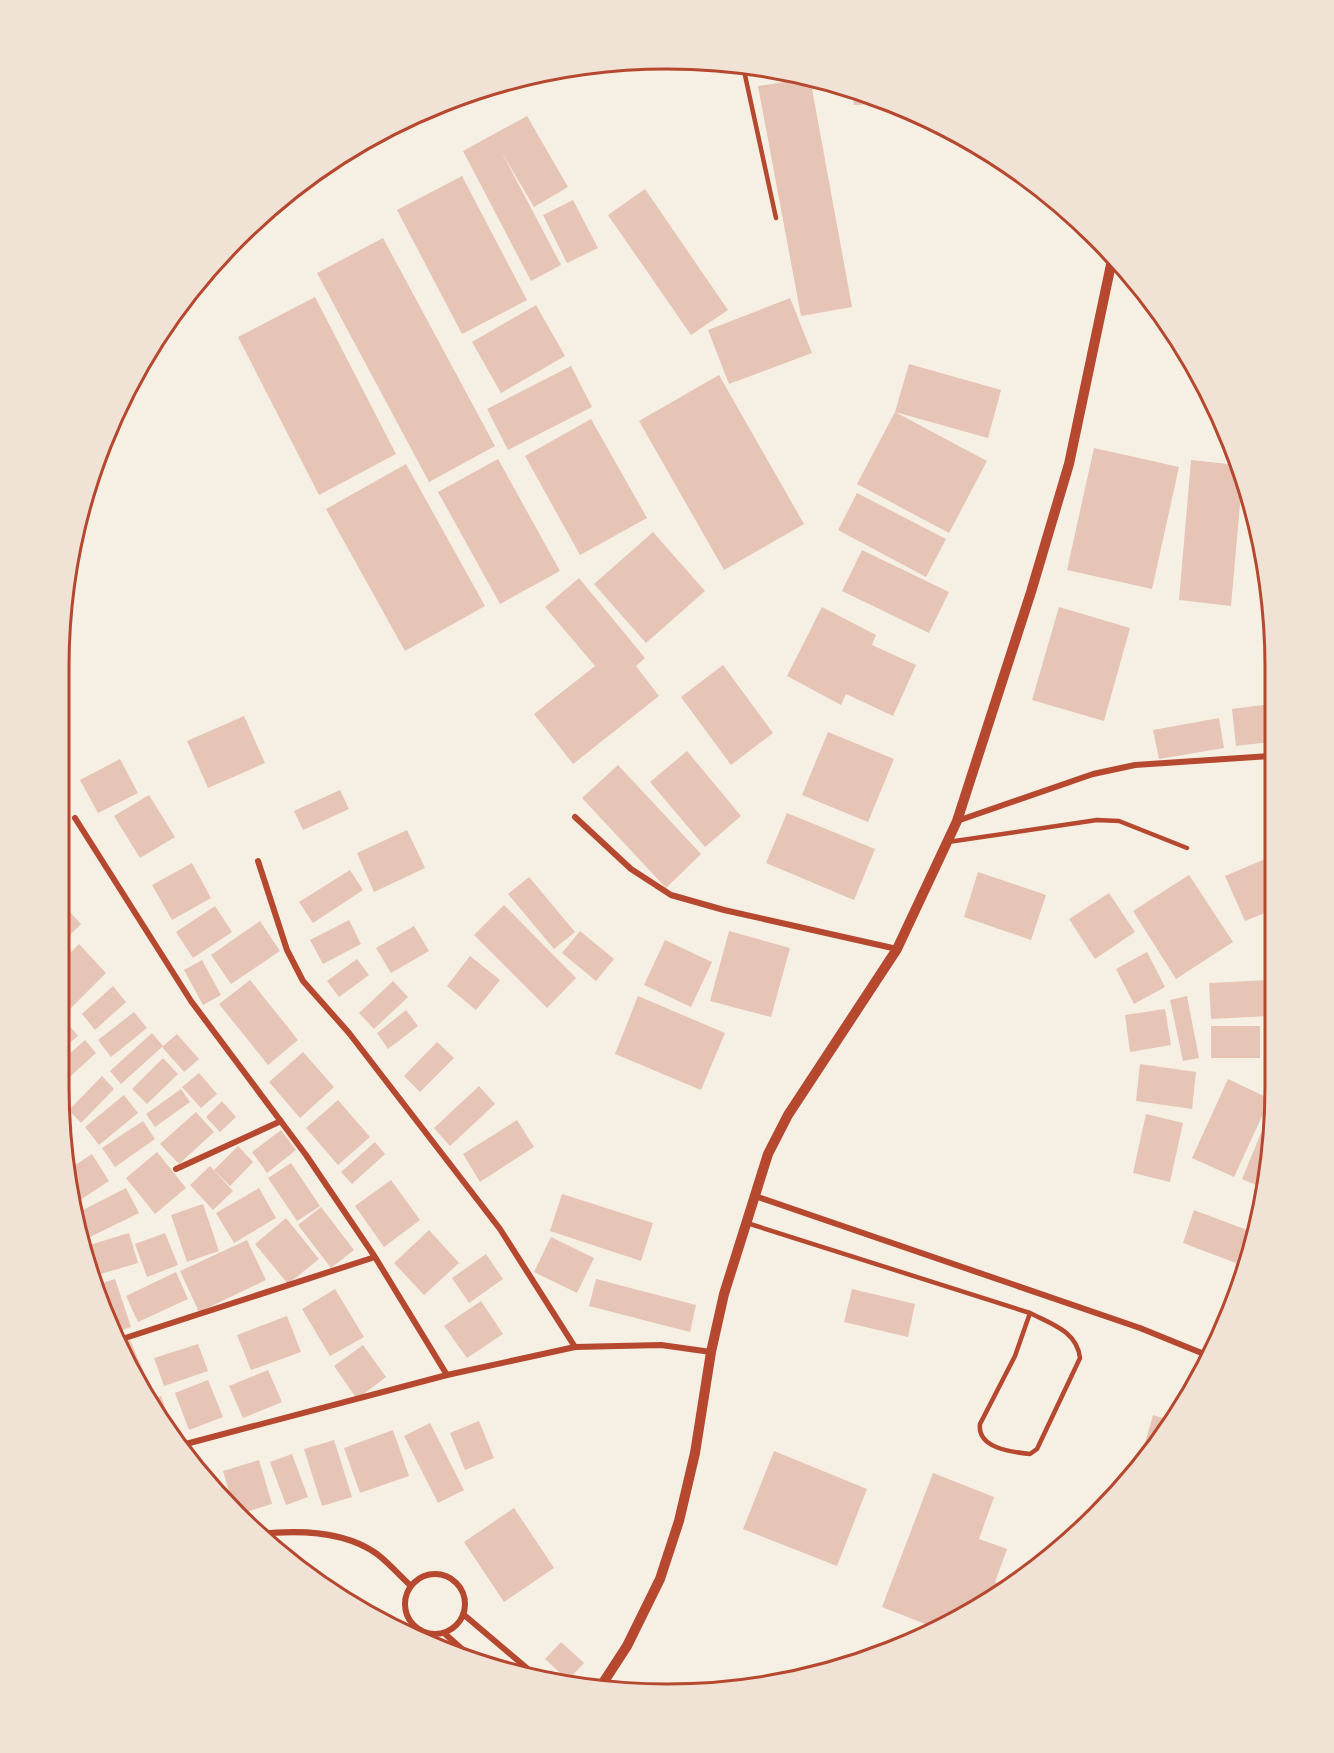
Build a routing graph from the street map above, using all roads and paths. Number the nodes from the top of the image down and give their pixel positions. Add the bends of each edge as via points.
1 (745, 74) edge
2 (776, 218) dead end
3 (1111, 266) edge
4 (1265, 756) edge
5 (575, 817) dead end
6 (75, 818) dead end
7 (957, 821) junction
8 (947, 842) junction
9 (1187, 848) dead end
10 (258, 861) dead end
11 (897, 949) junction
12 (282, 1121) junction
13 (176, 1169) dead end
14 (753, 1196) junction
15 (746, 1222) junction
16 (375, 1257) junction
17 (1030, 1313) junction
18 (125, 1338) edge
19 (576, 1347) junction
20 (711, 1352) junction
21 (1201, 1353) edge
22 (447, 1375) junction
23 (188, 1443) edge
24 (271, 1534) edge
25 (411, 1586) junction
26 (463, 1614) junction
27 (422, 1630) edge
28 (427, 1633) edge
29 (444, 1633) junction
30 (459, 1646) edge
31 (526, 1667) edge
32 (605, 1681) edge

1 - 2 lane
3 - 7 street via 1069,464
4 - 7 street via 1135,765
5 - 11 street via 631,869 671,895
6 - 12 street via 191,1002
7 - 8 street
8 - 9 lane via 1097,820 1119,821
8 - 11 street
10 - 19 street via 287,950 303,981 363,1050 493,1220
11 - 14 street via 788,1115
12 - 13 street
12 - 16 street
14 - 15 street
14 - 21 street via 1140,1328
15 - 17 lane
15 - 20 street
16 - 18 street
16 - 22 street
17 - 17 lane via 1067,1332 1078,1346 1080,1358 1037,1449 1030,1454 995,1446 984,1441 979,1432 1015,1356
19 - 20 street via 661,1345
19 - 22 street
20 - 32 street via 696,1453 679,1521 660,1579 627,1646
22 - 23 street
24 - 25 street via 328,1534 345,1538 376,1553
25 - 26 street via 435,1574 453,1580 464,1596
25 - 27 street via 405,1604 410,1622
26 - 29 street via 459,1623
26 - 31 street
28 - 29 street
29 - 30 street

